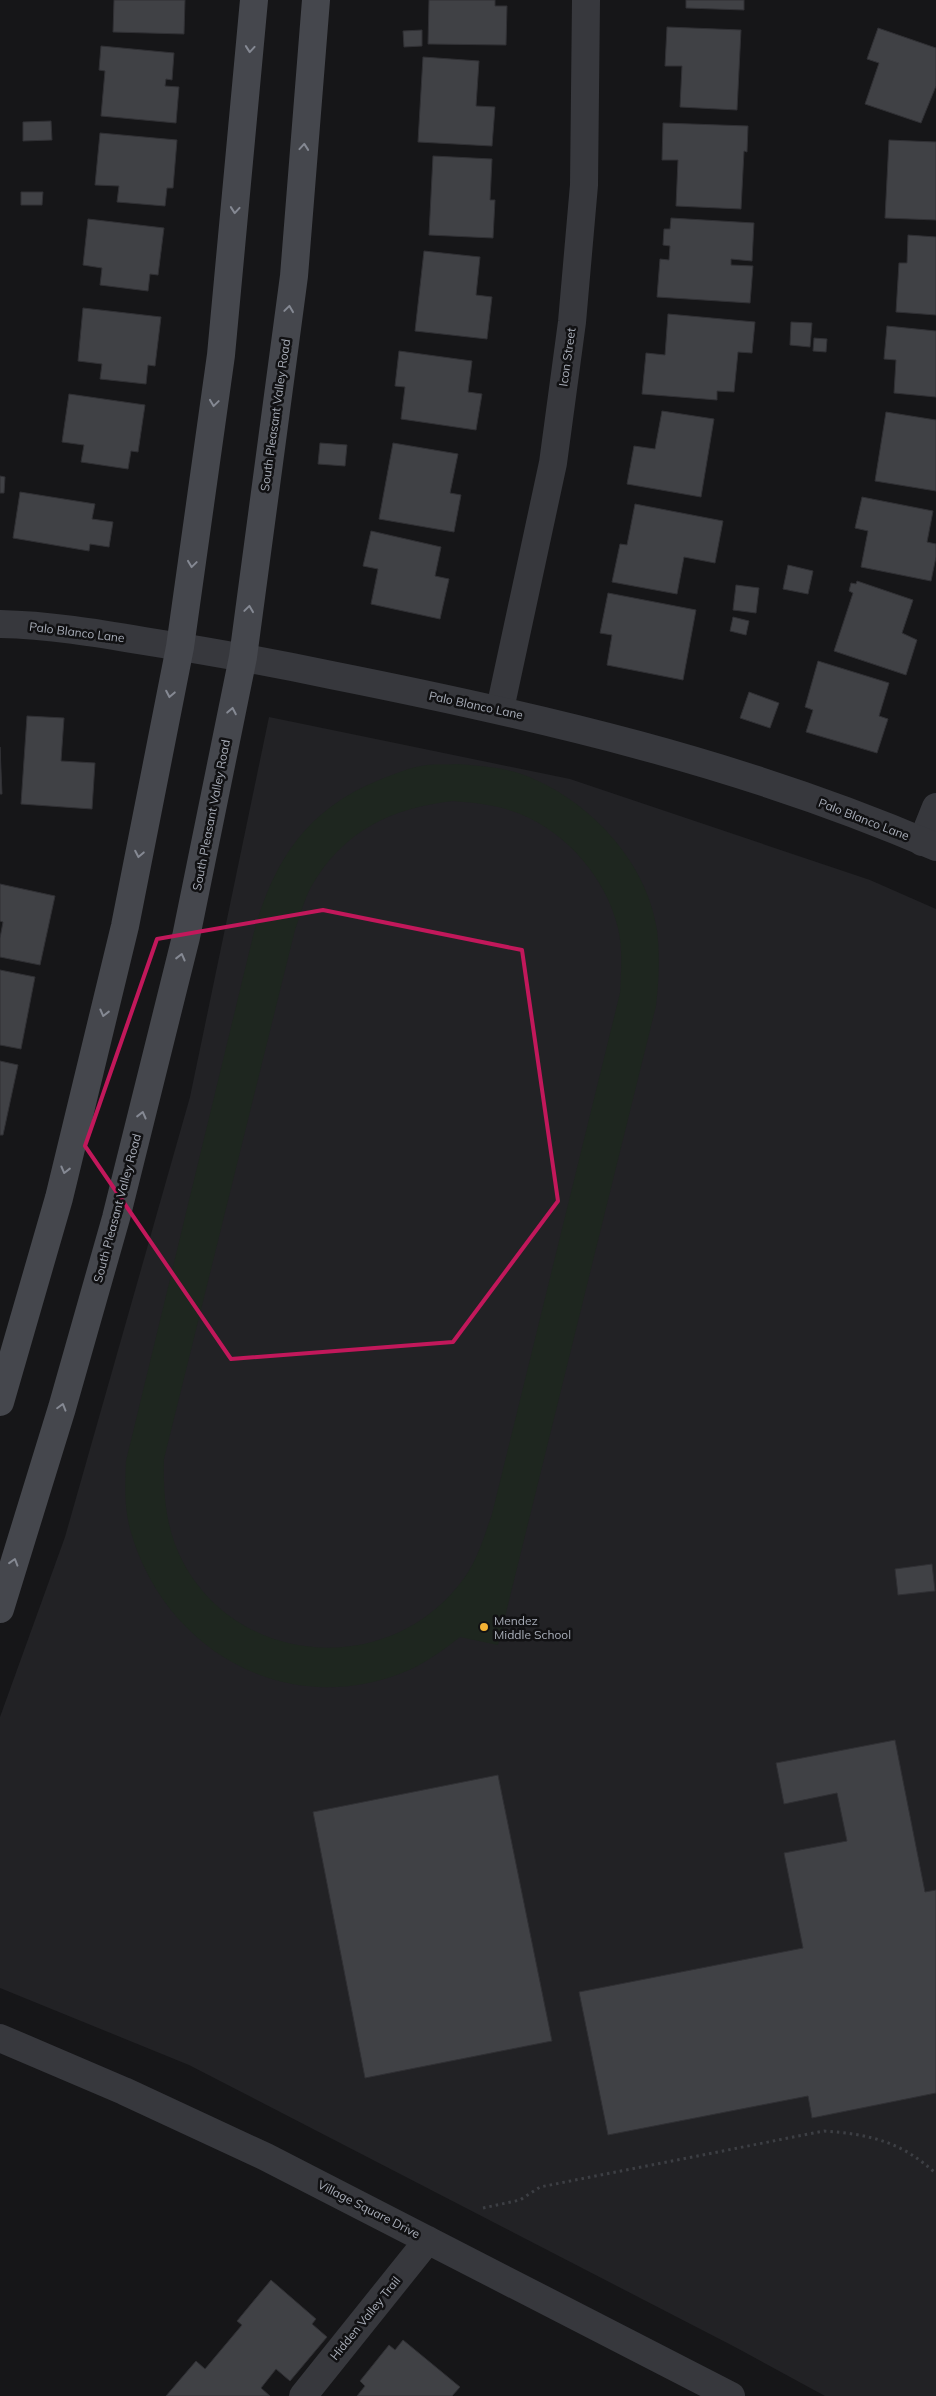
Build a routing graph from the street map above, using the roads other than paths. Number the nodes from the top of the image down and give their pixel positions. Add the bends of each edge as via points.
1 (254, 0) edge
2 (316, 0) edge
3 (586, 0) edge
4 (0, 624) edge
5 (180, 647) junction
6 (243, 657) junction
7 (500, 709) junction
8 (936, 807) edge
9 (929, 844) edge
10 (0, 1402) edge
11 (1, 1605) edge
12 (0, 2038) edge
13 (428, 2240) junction
14 (302, 2396) edge
15 (731, 2396) edge

1 -> 5 main road via 221,355
6 -> 2 main road, South Pleasant Valley Road via 294,276
3 - 7 street, Icon Street via 584,185 572,322 553,463
4 - 5 street, Palo Blanco Lane via 81,631
5 - 6 street, Palo Blanco Lane
5 -> 10 main road via 125,926 59,1198
6 - 7 street, Palo Blanco Lane
11 -> 6 main road, South Pleasant Valley Road via 62,1408 118,1209 186,938
7 - 9 street, Palo Blanco Lane via 616,737 719,767
8 - 9 street
12 - 13 street, Village Square Drive via 266,2157
13 - 14 street, Hidden Valley Trail
13 - 15 street, Village Square Drive

